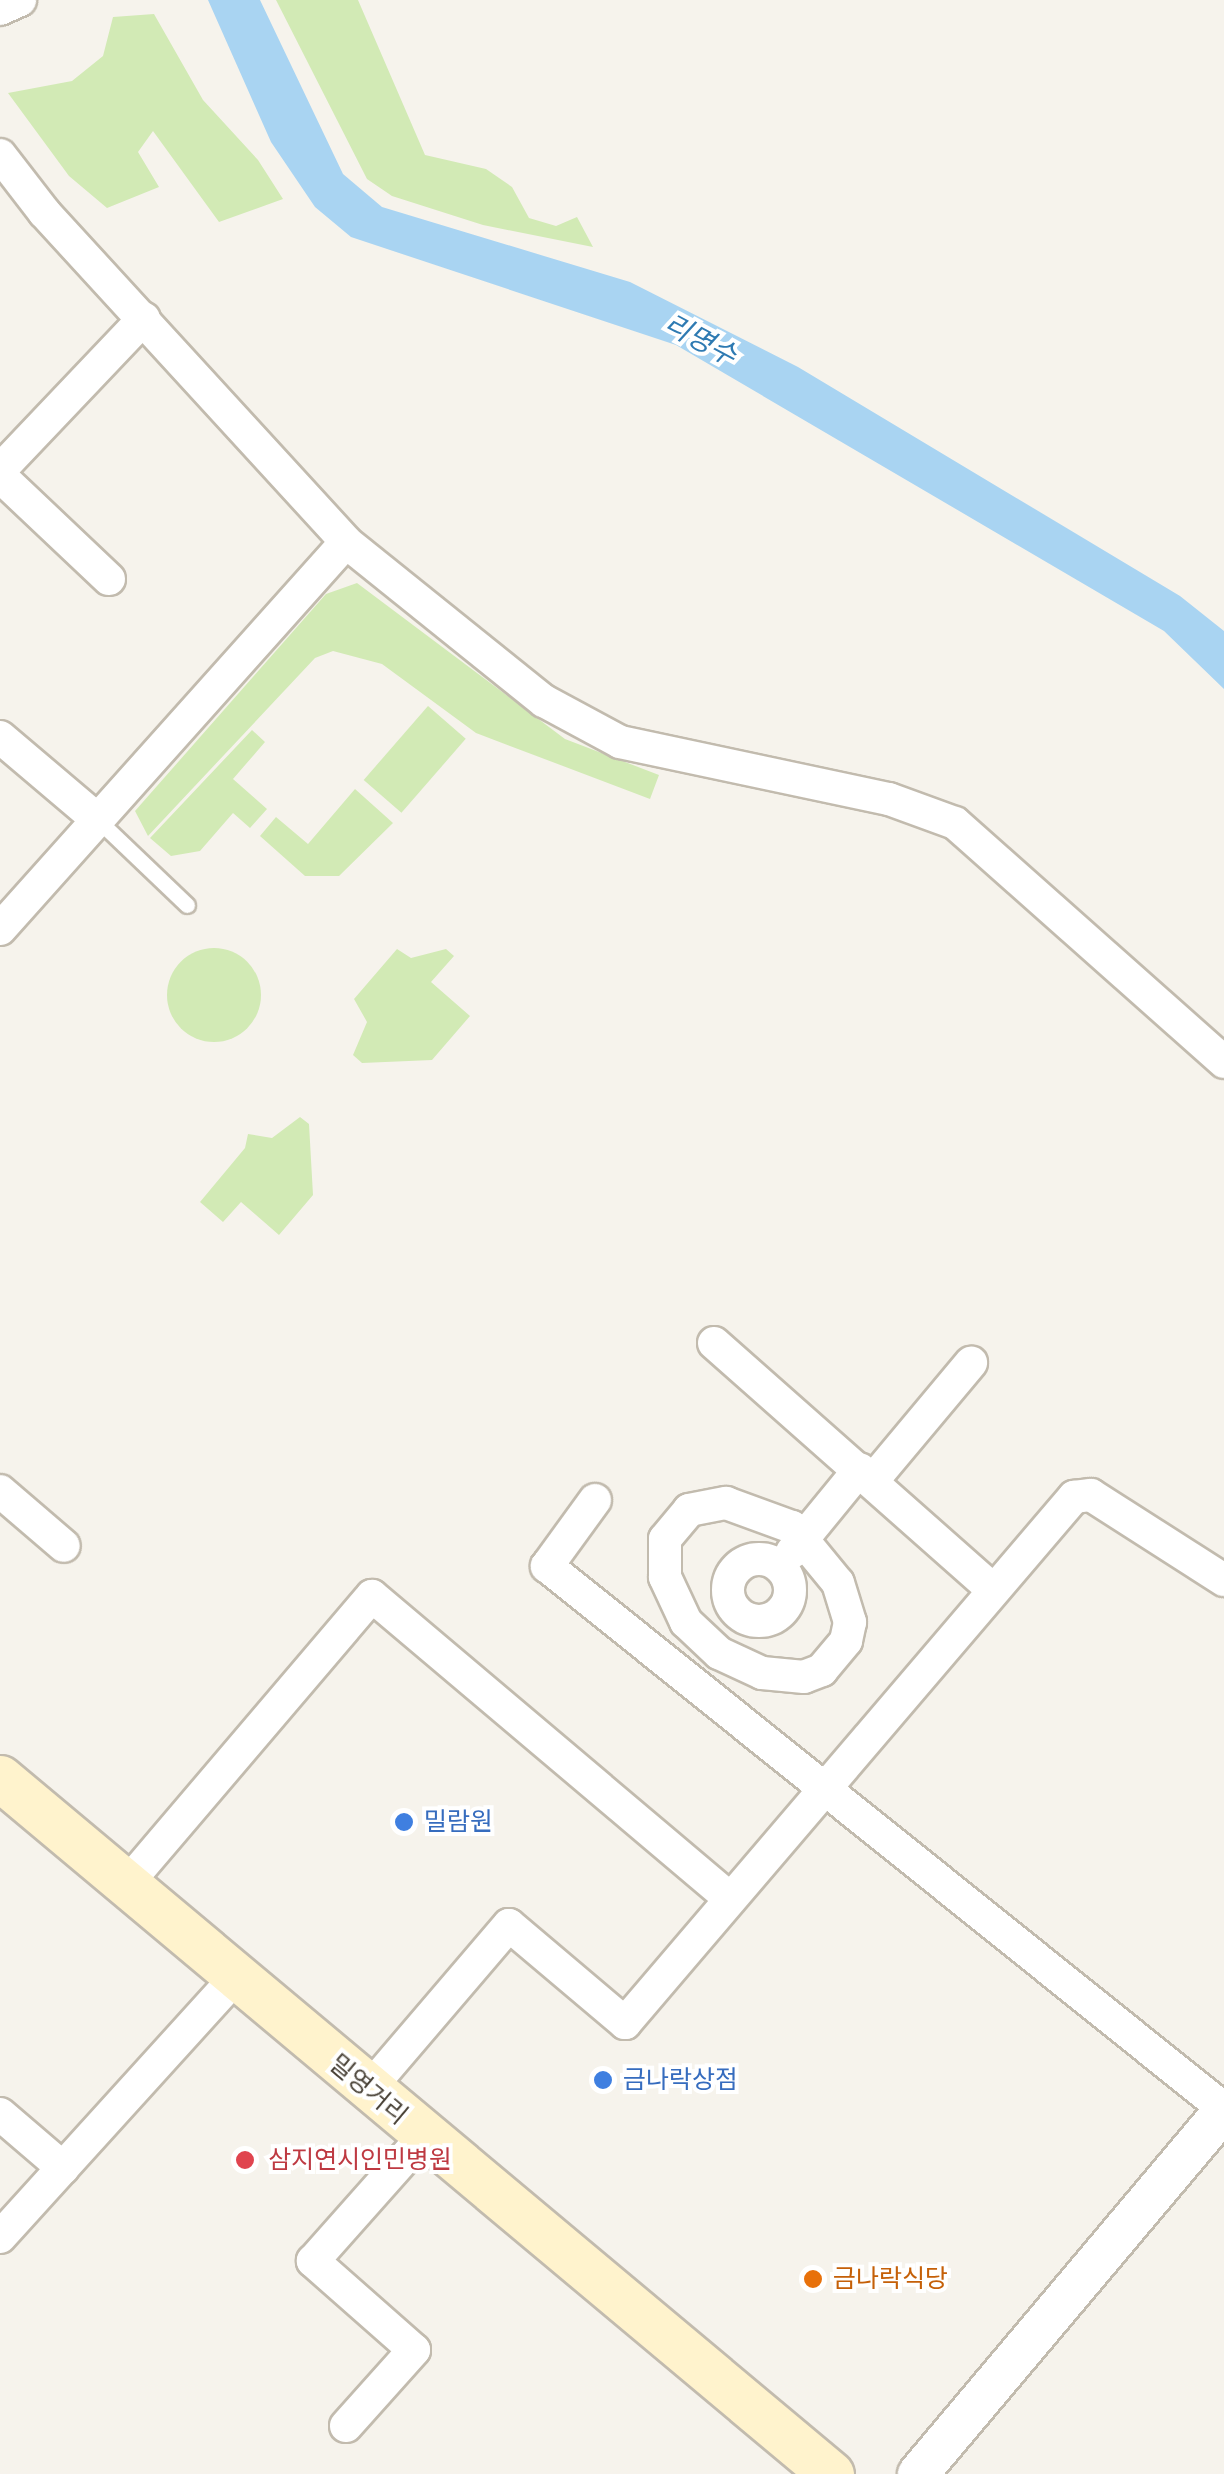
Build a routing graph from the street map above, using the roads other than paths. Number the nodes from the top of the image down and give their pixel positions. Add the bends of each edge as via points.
1 (20, 0) edge
2 (0, 9) edge
3 (0, 155) edge
4 (144, 318) junction
5 (0, 473) edge
6 (346, 542) junction
7 (109, 579) dead end
8 (0, 736) edge
9 (98, 820) junction
10 (187, 905) dead end
11 (0, 929) edge
12 (1224, 1062) edge
13 (714, 1343) dead end
14 (971, 1364) dead end
15 (866, 1474) junction
16 (0, 1490) edge
17 (596, 1500) dead end
18 (804, 1537) junction
19 (64, 1546) dead end
20 (1224, 1580) edge
21 (992, 1588) junction
22 (712, 1647) junction
23 (687, 1680) junction
24 (0, 1778) edge
25 (823, 1790) junction
26 (125, 1886) junction
27 (730, 1899) junction
28 (234, 1978) junction
29 (368, 2090) junction
30 (1224, 2110) edge
31 (0, 2114) edge
32 (424, 2136) junction
33 (63, 2168) junction
34 (0, 2236) edge
35 (346, 2426) dead end
36 (831, 2474) edge
37 (918, 2474) edge

1 - 2 street
3 - 4 street
4 - 5 street
4 - 6 street
5 - 7 street
6 - 9 street
6 - 12 street via 544,702 620,742 889,799 955,823
8 - 9 street
9 - 10 lane
9 - 11 street
13 - 15 street
14 - 15 street
15 - 18 street
15 - 21 street
16 - 19 street
17 - 23 street via 547,1566
18 - 22 street via 779,1567 753,1560 731,1575 727,1589 738,1614
18 - 22 street via 846,1603 846,1641 836,1658 804,1677 784,1677
18 - 22 street via 774,1517 726,1503 689,1510 674,1522 662,1558 665,1577 686,1622
20 - 21 street via 1091,1496 1074,1497 1058,1510
21 - 25 street
22 - 23 street
23 - 25 street
24 - 26 main road, 밀영거리
25 - 27 street
25 - 30 street
26 - 27 street via 372,1596
26 - 28 main road, 밀영거리
27 - 29 street via 625,2022 509,1925
28 - 29 main road, 밀영거리
28 - 33 street
29 - 32 main road, 밀영거리
30 - 37 street
31 - 33 street
32 - 35 street via 313,2261 414,2350
32 - 36 main road, 밀영거리
33 - 34 street

